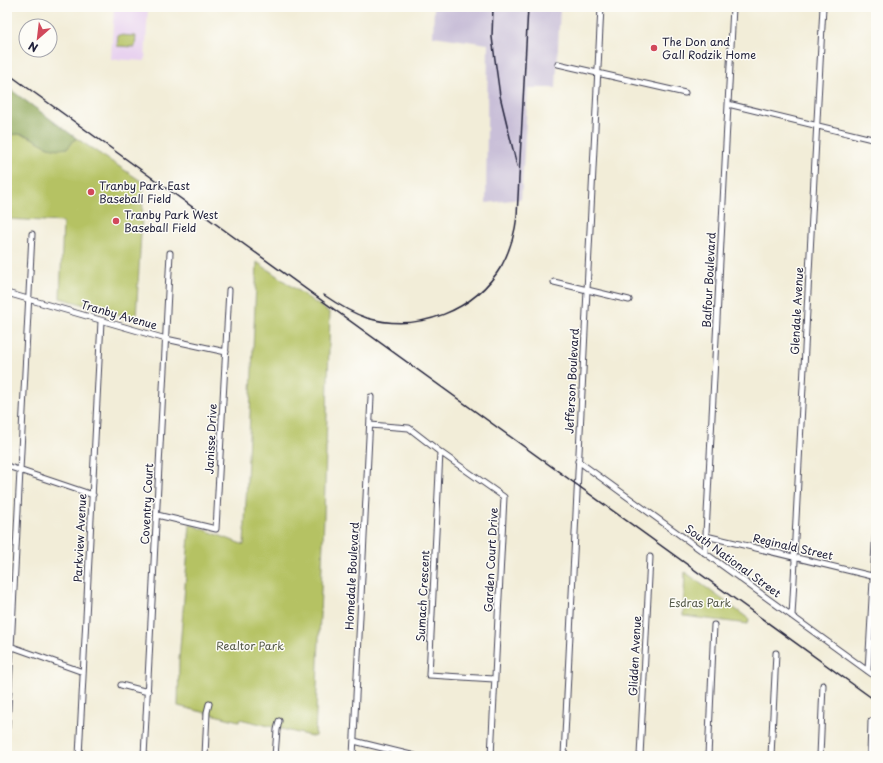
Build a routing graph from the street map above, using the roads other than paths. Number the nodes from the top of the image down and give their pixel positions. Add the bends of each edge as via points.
1 (601, 7) edge
2 (733, 7) edge
3 (823, 7) edge
4 (558, 64) dead end
5 (598, 74) junction
6 (685, 93) dead end
7 (728, 104) junction
8 (817, 125) junction
9 (876, 140) edge
10 (32, 234) dead end
11 (170, 253) dead end
12 (554, 282) dead end
13 (229, 290) dead end
14 (587, 290) junction
15 (7, 293) edge
16 (28, 299) junction
17 (629, 300) dead end
18 (102, 321) junction
19 (166, 339) junction
20 (226, 352) junction
21 (371, 397) dead end
22 (370, 425) junction
23 (440, 452) junction
24 (578, 461) junction
25 (7, 466) edge
26 (20, 471) junction
27 (93, 495) junction
28 (157, 515) junction
29 (876, 526) edge
30 (706, 536) junction
31 (705, 553) junction
32 (650, 557) dead end
33 (794, 557) junction
34 (875, 576) edge
35 (792, 616) junction
36 (714, 625) dead end
37 (9, 646) edge
38 (776, 653) dead end
39 (868, 671) junction
40 (83, 672) junction
41 (876, 677) edge
42 (494, 679) junction
43 (121, 685) dead end
44 (824, 685) dead end
45 (148, 692) junction
46 (209, 704) dead end
47 (279, 721) dead end
48 (872, 721) dead end
49 (7, 727) edge
50 (354, 741) junction
51 (79, 756) edge
52 (144, 756) edge
53 (205, 756) edge
54 (275, 756) edge
55 (353, 756) edge
56 (415, 756) edge
57 (491, 756) edge
58 (564, 756) edge
59 (640, 756) edge
60 (708, 756) edge
61 (770, 756) edge
62 (820, 756) edge
63 (870, 756) edge

1 - 5 street, Jefferson Boulevard
2 - 7 street, Balfour Boulevard
3 - 8 street, Glendale Avenue
4 - 5 street
5 - 6 street
5 - 14 street, Jefferson Boulevard
7 - 8 street
7 - 30 street, Balfour Boulevard
8 - 9 street
8 - 33 street, Glendale Avenue
10 - 16 street
11 - 19 street, Coventry Court
12 - 14 street
13 - 20 street, Janisse Drive
14 - 17 street
14 - 24 street, Jefferson Boulevard
15 - 16 street, Tranby Avenue
16 - 18 street, Tranby Avenue
16 - 26 street
18 - 19 street, Tranby Avenue
18 - 27 street, Parkview Avenue
19 - 20 street, Tranby Avenue
19 - 28 street, Coventry Court
20 - 28 street, Janisse Drive via 216,529
21 - 22 street, Homedale Boulevard
22 - 23 street, Garden Court Drive via 409,428
22 - 50 street, Homedale Boulevard
23 - 42 street, Garden Court Drive via 504,497
23 - 42 street, Sumach Crescent via 429,676
24 - 31 street, South National Street
24 - 58 street, Jefferson Boulevard
25 - 26 street
26 - 27 street
26 - 37 street
27 - 40 street, Parkview Avenue
28 - 45 street, Coventry Court
29 - 34 street
30 - 31 street, Balfour Boulevard
30 - 33 street, Reginald Street
31 - 35 street, South National Street
32 - 59 street, Glidden Avenue
33 - 34 street, Reginald Street
33 - 35 street, Glendale Avenue
34 - 39 street
35 - 39 street, South National Street
36 - 60 street
37 - 40 street
37 - 49 street
38 - 61 street
39 - 41 street, South National Street
40 - 51 street, Parkview Avenue
42 - 57 street, Garden Court Drive
43 - 45 street
44 - 62 street
45 - 52 street, Coventry Court
46 - 53 street
47 - 54 street
48 - 63 street
50 - 55 street, Homedale Boulevard
50 - 56 street

